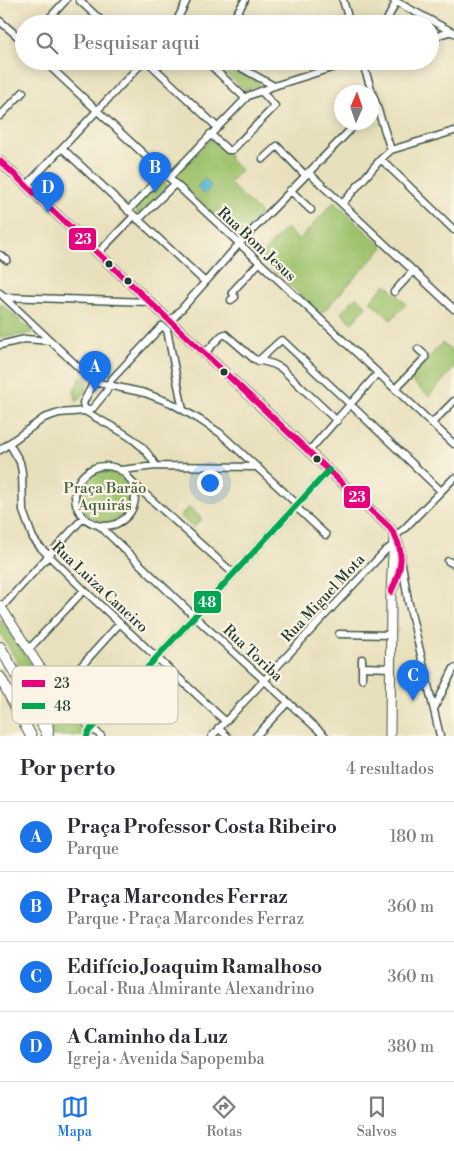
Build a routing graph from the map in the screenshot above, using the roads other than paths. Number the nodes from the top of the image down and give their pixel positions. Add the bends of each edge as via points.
1 (66, 0) edge
2 (79, 0) edge
3 (186, 0) edge
4 (245, 0) edge
5 (343, 0) edge
6 (394, 1) edge
7 (52, 15) edge
8 (95, 15) edge
9 (179, 15) edge
10 (236, 15) edge
11 (347, 15) edge
12 (389, 15) edge
13 (421, 15) edge
14 (0, 21) edge
15 (439, 25) edge
16 (453, 32) edge
17 (15, 34) edge
18 (439, 36) edge
19 (54, 70) edge
20 (136, 70) edge
21 (155, 70) edge
22 (215, 70) edge
23 (245, 70) edge
24 (325, 70) edge
25 (365, 70) edge
26 (274, 86) junction
27 (261, 91) junction
28 (23, 92) dead end
29 (245, 98) junction
30 (97, 110) junction
31 (0, 116) edge
32 (217, 127) junction
33 (350, 130) edge
34 (454, 131) edge
35 (210, 134) junction
36 (62, 148) junction
37 (391, 150) junction
38 (263, 159) dead end
39 (381, 159) junction
40 (0, 161) edge
41 (306, 173) junction
42 (166, 176) junction
43 (175, 184) junction
44 (26, 186) junction
45 (290, 190) junction
46 (343, 203) junction
47 (310, 210) dead end
48 (128, 211) junction
49 (136, 218) junction
50 (454, 230) edge
51 (239, 244) junction
52 (98, 254) junction
53 (0, 256) edge
54 (7, 260) dead end
55 (259, 263) junction
56 (413, 271) junction
57 (205, 282) junction
58 (394, 292) dead end
59 (2, 295) edge
60 (231, 300) dead end
61 (149, 302) junction
62 (454, 309) edge
63 (170, 322) junction
64 (180, 331) junction
65 (168, 335) junction
66 (51, 341) junction
67 (0, 345) edge
68 (418, 349) dead end
69 (204, 354) junction
70 (258, 361) junction
71 (378, 373) junction
72 (94, 382) junction
73 (108, 386) junction
74 (395, 389) junction
75 (454, 401) edge
76 (351, 404) junction
77 (85, 410) junction
78 (183, 410) junction
79 (337, 421) junction
80 (432, 424) junction
81 (9, 443) junction
82 (454, 444) edge
83 (0, 450) edge
84 (309, 451) junction
85 (156, 466) junction
86 (258, 467) junction
87 (121, 470) junction
88 (329, 470) junction
89 (454, 478) edge
90 (133, 483) junction
91 (441, 491) junction
92 (297, 506) junction
93 (83, 518) junction
94 (100, 526) junction
95 (326, 535) dead end
96 (395, 542) junction
97 (48, 555) junction
98 (392, 558) junction
99 (402, 564) junction
100 (234, 574) junction
101 (398, 577) junction
102 (84, 590) junction
103 (392, 592) junction
104 (407, 592) junction
105 (0, 607) edge
106 (195, 617) junction
107 (120, 622) junction
108 (340, 634) dead end
109 (391, 636) junction
110 (0, 648) edge
111 (28, 649) junction
112 (157, 658) junction
113 (362, 659) dead end
114 (39, 666) edge
115 (81, 666) edge
116 (150, 666) edge
117 (166, 666) edge
118 (362, 667) junction
119 (12, 668) edge
120 (391, 668) junction
121 (454, 668) edge
122 (0, 677) edge
123 (178, 677) edge
124 (362, 678) dead end
125 (264, 680) junction
126 (12, 699) edge
127 (288, 702) junction
128 (434, 709) junction
129 (225, 721) junction
130 (25, 724) edge
131 (42, 724) edge
132 (88, 724) edge
133 (96, 724) edge
134 (92, 728) junction
135 (218, 728) junction
136 (321, 735) edge
137 (32, 736) edge
138 (48, 736) edge
139 (88, 736) edge
140 (101, 736) edge
141 (212, 736) edge
142 (227, 736) edge
143 (256, 736) edge
144 (390, 736) edge
145 (440, 736) edge

1 - 7 street
2 - 8 street
3 - 9 street
4 - 10 street
5 - 11 street
6 - 12 street
6 - 13 street
14 - 17 street
15 - 16 street
16 - 18 street
19 - 30 street, Rua Bom Jesus
20 - 30 street
21 - 32 street
22 - 29 street
23 - 26 street
24 - 26 street
25 - 37 street
26 - 27 street
27 - 29 street
27 - 35 street via 275,106 232,150
28 - 31 street
29 - 32 street
30 - 36 street
30 - 42 street, Rua Bom Jesus
32 - 35 street
33 - 41 street
34 - 37 street
35 - 42 street
36 - 44 street
36 - 48 street
37 - 39 street
38 - 41 street via 277,146
39 - 46 street
39 - 50 street
40 - 44 main road
41 - 45 street
41 - 46 street
42 - 43 street, Rua Bom Jesus
42 - 48 street
43 - 49 street
43 - 51 street, Rua Bom Jesus
44 - 52 main road
45 - 47 street
45 - 51 street
46 - 56 street
48 - 49 street
49 - 52 street
49 - 57 street
51 - 55 street, Rua Bom Jesus
51 - 57 street
52 - 61 main road
53 - 54 street
55 - 60 street via 232,292 235,297
55 - 71 street, Rua Bom Jesus
56 - 58 street
56 - 62 street
57 - 63 street
59 - 61 street
59 - 66 street
61 - 63 main road
63 - 64 main road
64 - 65 street
64 - 69 main road
65 - 73 street via 166,328 160,328
65 - 78 street
66 - 67 street via 25,339
66 - 72 street
68 - 74 street via 425,358
69 - 70 street via 225,334
69 - 84 main road
70 - 76 street via 282,340
70 - 79 street via 277,365
71 - 74 street, Rua Bom Jesus
71 - 76 street
72 - 73 street
72 - 77 street via 83,403
73 - 77 street via 93,408
73 - 78 street via 145,393
74 - 80 street, Rua Bom Jesus
75 - 80 street
76 - 79 street
76 - 91 street
77 - 81 street via 44,418
77 - 85 street via 137,441
78 - 86 street via 220,433
79 - 84 street
80 - 82 street, Rua Bom Jesus
81 - 83 street
81 - 97 street, Rua Luiza Caneiro via 20,462 25,521 33,538
84 - 88 main road
85 - 86 street
85 - 87 street
86 - 92 street
87 - 90 street
87 - 93 street via 102,466 84,473 78,481 74,500
88 - 92 street
88 - 96 main road via 392,530
89 - 91 street, Rua Miguel Mota
90 - 94 street via 135,502 126,518 119,524
90 - 100 street
91 - 96 street, Rua Miguel Mota
92 - 95 street
92 - 100 street
93 - 94 street
93 - 97 street
94 - 106 street, Rua Toriba
96 - 98 main road
96 - 99 main road
96 - 125 street, Rua Miguel Mota
97 - 102 street, Rua Luiza Caneiro
97 - 105 street
98 - 101 main road
98 - 103 main road
99 - 101 main road
99 - 104 street
100 - 106 street
101 - 103 main road
101 - 104 street
102 - 107 street, Rua Luiza Caneiro
102 - 111 street
103 - 109 main road
104 - 128 street
105 - 111 street
106 - 112 street
106 - 125 street, Rua Toriba
107 - 112 street, Rua Luiza Caneiro
107 - 115 street
108 - 109 street
109 - 120 main road
110 - 119 highway
111 - 114 street
112 - 116 street
112 - 117 street, Rua Luiza Caneiro
113 - 118 street
118 - 120 street
118 - 124 street
120 - 144 main road
121 - 128 street
122 - 126 highway
123 - 129 street, Rua Luiza Caneiro
125 - 127 street, Rua Toriba
125 - 129 street, Rua Miguel Mota
127 - 136 street, Rua Toriba
127 - 143 street
128 - 145 street
129 - 135 street, Rua Miguel Mota
130 - 137 highway
131 - 138 highway
132 - 134 street
133 - 134 street
134 - 139 street
134 - 140 street
135 - 141 street, Rua Miguel Mota
135 - 142 street

